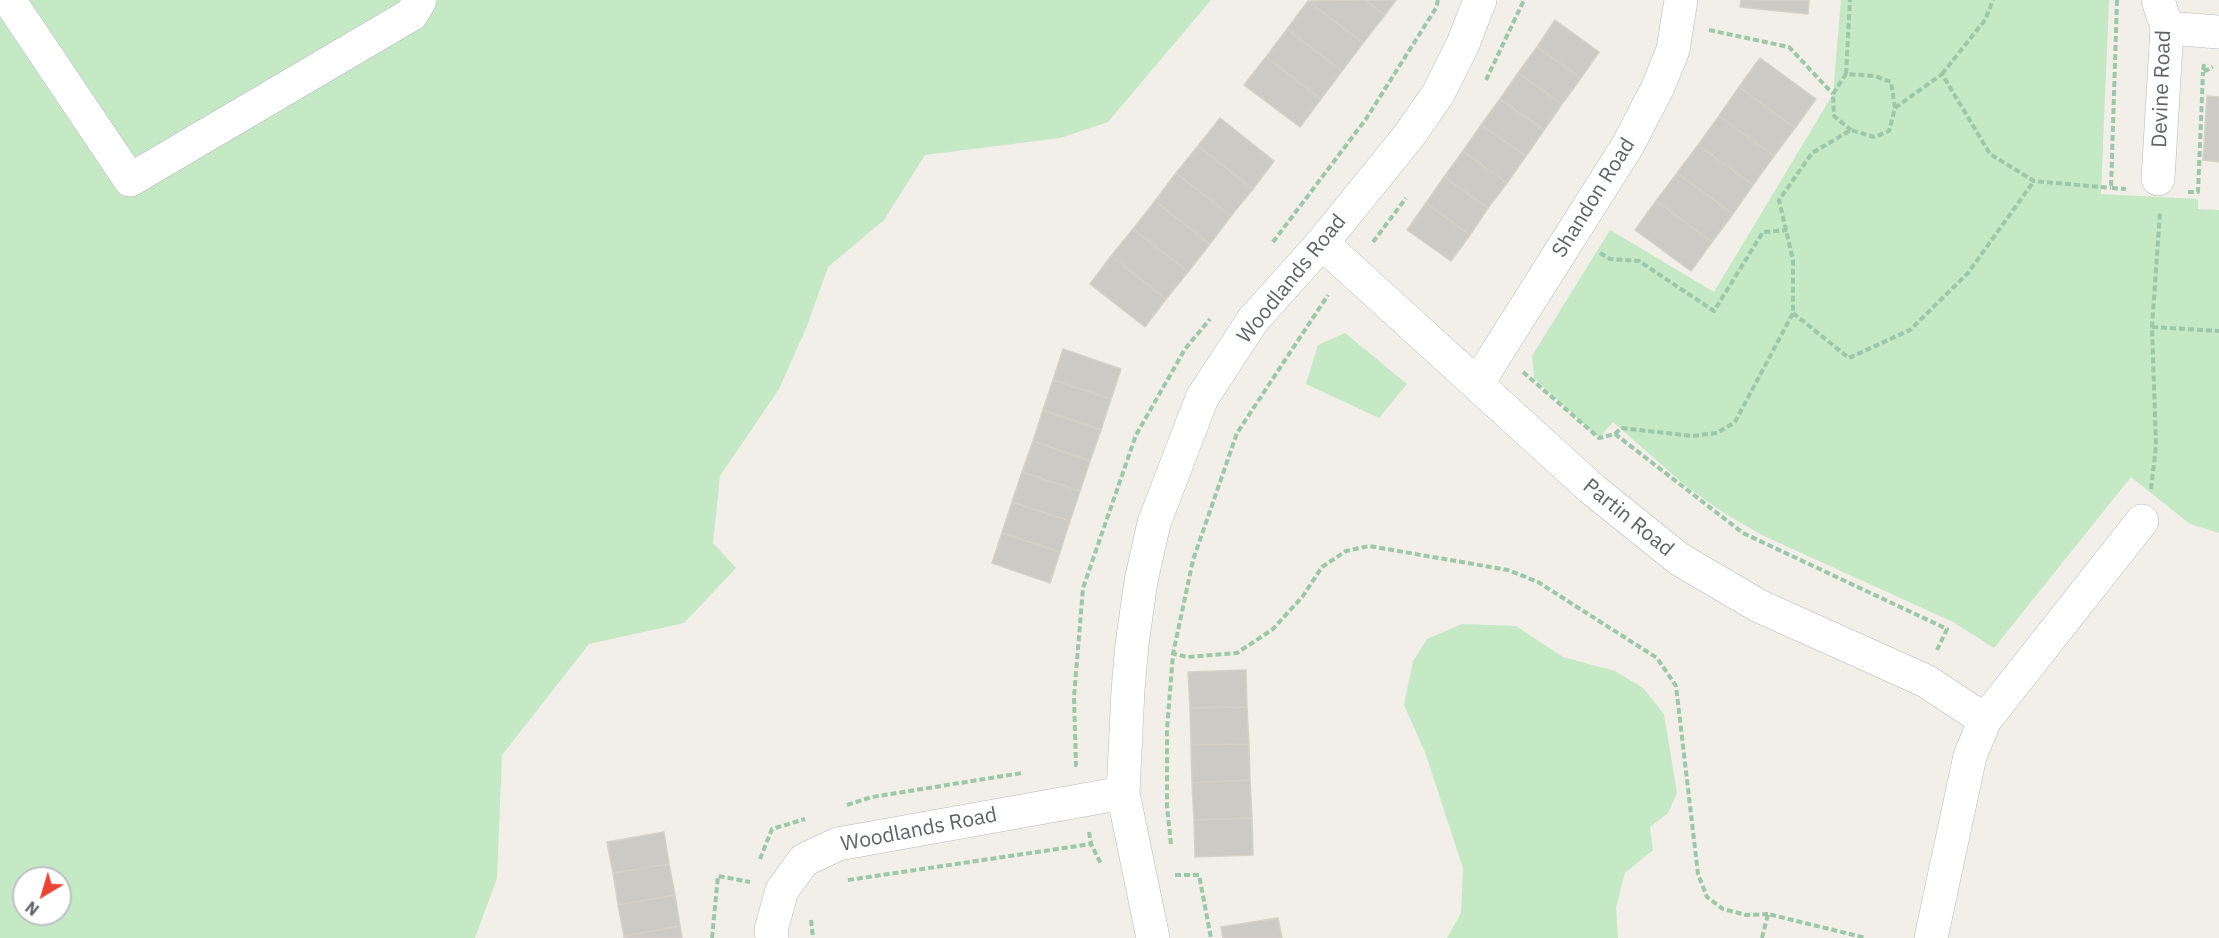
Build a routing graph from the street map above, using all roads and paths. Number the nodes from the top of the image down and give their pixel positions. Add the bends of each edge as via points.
1 (9, 0) edge
2 (420, 0) edge
3 (1438, 0) edge
4 (1480, 0) edge
5 (1851, 0) edge
6 (1993, 0) edge
7 (1679, 11) edge
8 (2163, 14) edge
9 (2219, 32) edge
10 (1846, 74) junction
11 (1942, 74) junction
12 (1833, 94) junction
13 (1895, 108) junction
14 (1851, 130) junction
15 (2158, 179) joint
16 (2034, 181) junction
17 (2111, 188) dead end
18 (1787, 230) junction
19 (1571, 235) junction
20 (1322, 243) junction
21 (1271, 244) dead end
22 (1333, 289) dead end
23 (1794, 313) junction
24 (1214, 314) dead end
25 (2152, 327) junction
26 (2219, 331) edge
27 (1498, 351) junction
28 (1477, 384) junction
29 (1615, 434) junction
30 (2146, 506) joint
31 (1132, 645) junction
32 (1173, 654) junction
33 (1934, 654) dead end
34 (1985, 720) junction
35 (1064, 766) dead end
36 (1030, 772) dead end
37 (1123, 793) junction
38 (838, 808) dead end
39 (816, 815) dead end
40 (1091, 844) dead end
41 (1173, 853) dead end
42 (759, 861) dead end
43 (1174, 865) dead end
44 (755, 872) dead end
45 (836, 882) dead end
46 (1768, 914) junction
47 (811, 917) dead end
48 (712, 938) edge
49 (772, 938) edge
50 (813, 938) edge
51 (1153, 938) edge
52 (1211, 938) edge
53 (1762, 938) edge
54 (1866, 938) edge
55 (1930, 938) edge

1 - 2 street via 130,180 412,14
3 - 21 path via 1366,119
4 - 20 street, Woodlands Road via 1438,94
5 - 10 path
6 - 11 path via 1985,20
7 - 12 path via 1789,47
7 - 19 street, Shandon Road via 1673,50 1658,87 1628,146
8 - 9 street
8 - 15 street, Devine Road
10 - 12 path
10 - 13 path via 1875,75 1891,82
11 - 13 path
11 - 16 path via 1990,154
12 - 14 path via 1834,116
13 - 14 path via 1889,131 1875,138
14 - 18 path via 1812,153 1779,200
15 - 25 path via 2161,190
16 - 17 path
16 - 23 path via 1968,273 1910,330 1849,358
18 - 19 path via 1763,232 1714,311 1639,261 1610,259
18 - 23 path via 1793,260
19 - 27 street, Shandon Road
20 - 28 street, Partin Road
20 - 31 street, Woodlands Road via 1253,320 1202,398 1154,523
22 - 32 path via 1237,433 1193,560
23 - 29 path via 1735,422 1717,433 1692,436 1620,428
24 - 35 path via 1185,349 1136,435 1083,588 1074,698 1076,765
25 - 26 path
25 - 30 path via 2156,446
27 - 28 street, Shandon Road
27 - 29 path via 1599,438
28 - 34 street, Partin Road via 1592,489 1679,559 1759,606 1926,681
29 - 33 path via 1743,533 1947,629
30 - 34 street
31 - 32 path
31 - 37 street, Woodlands Road
32 - 41 path via 1167,729 1167,807
32 - 46 path via 1187,657 1237,653 1273,629 1303,596 1322,567 1346,551 1370,546 1508,570 1538,582 1657,658 1676,686 1698,874 1707,897 1723,909 1746,915
34 - 55 street via 1970,756
36 - 38 path via 872,797
37 - 49 street, Woodlands Road via 838,844 804,860 782,890
37 - 51 street, Woodlands Road
39 - 42 path via 772,830
40 - 45 path
43 - 52 path via 1175,876 1199,875
44 - 48 path via 751,882 718,876
46 - 53 path
46 - 54 path
47 - 50 path

